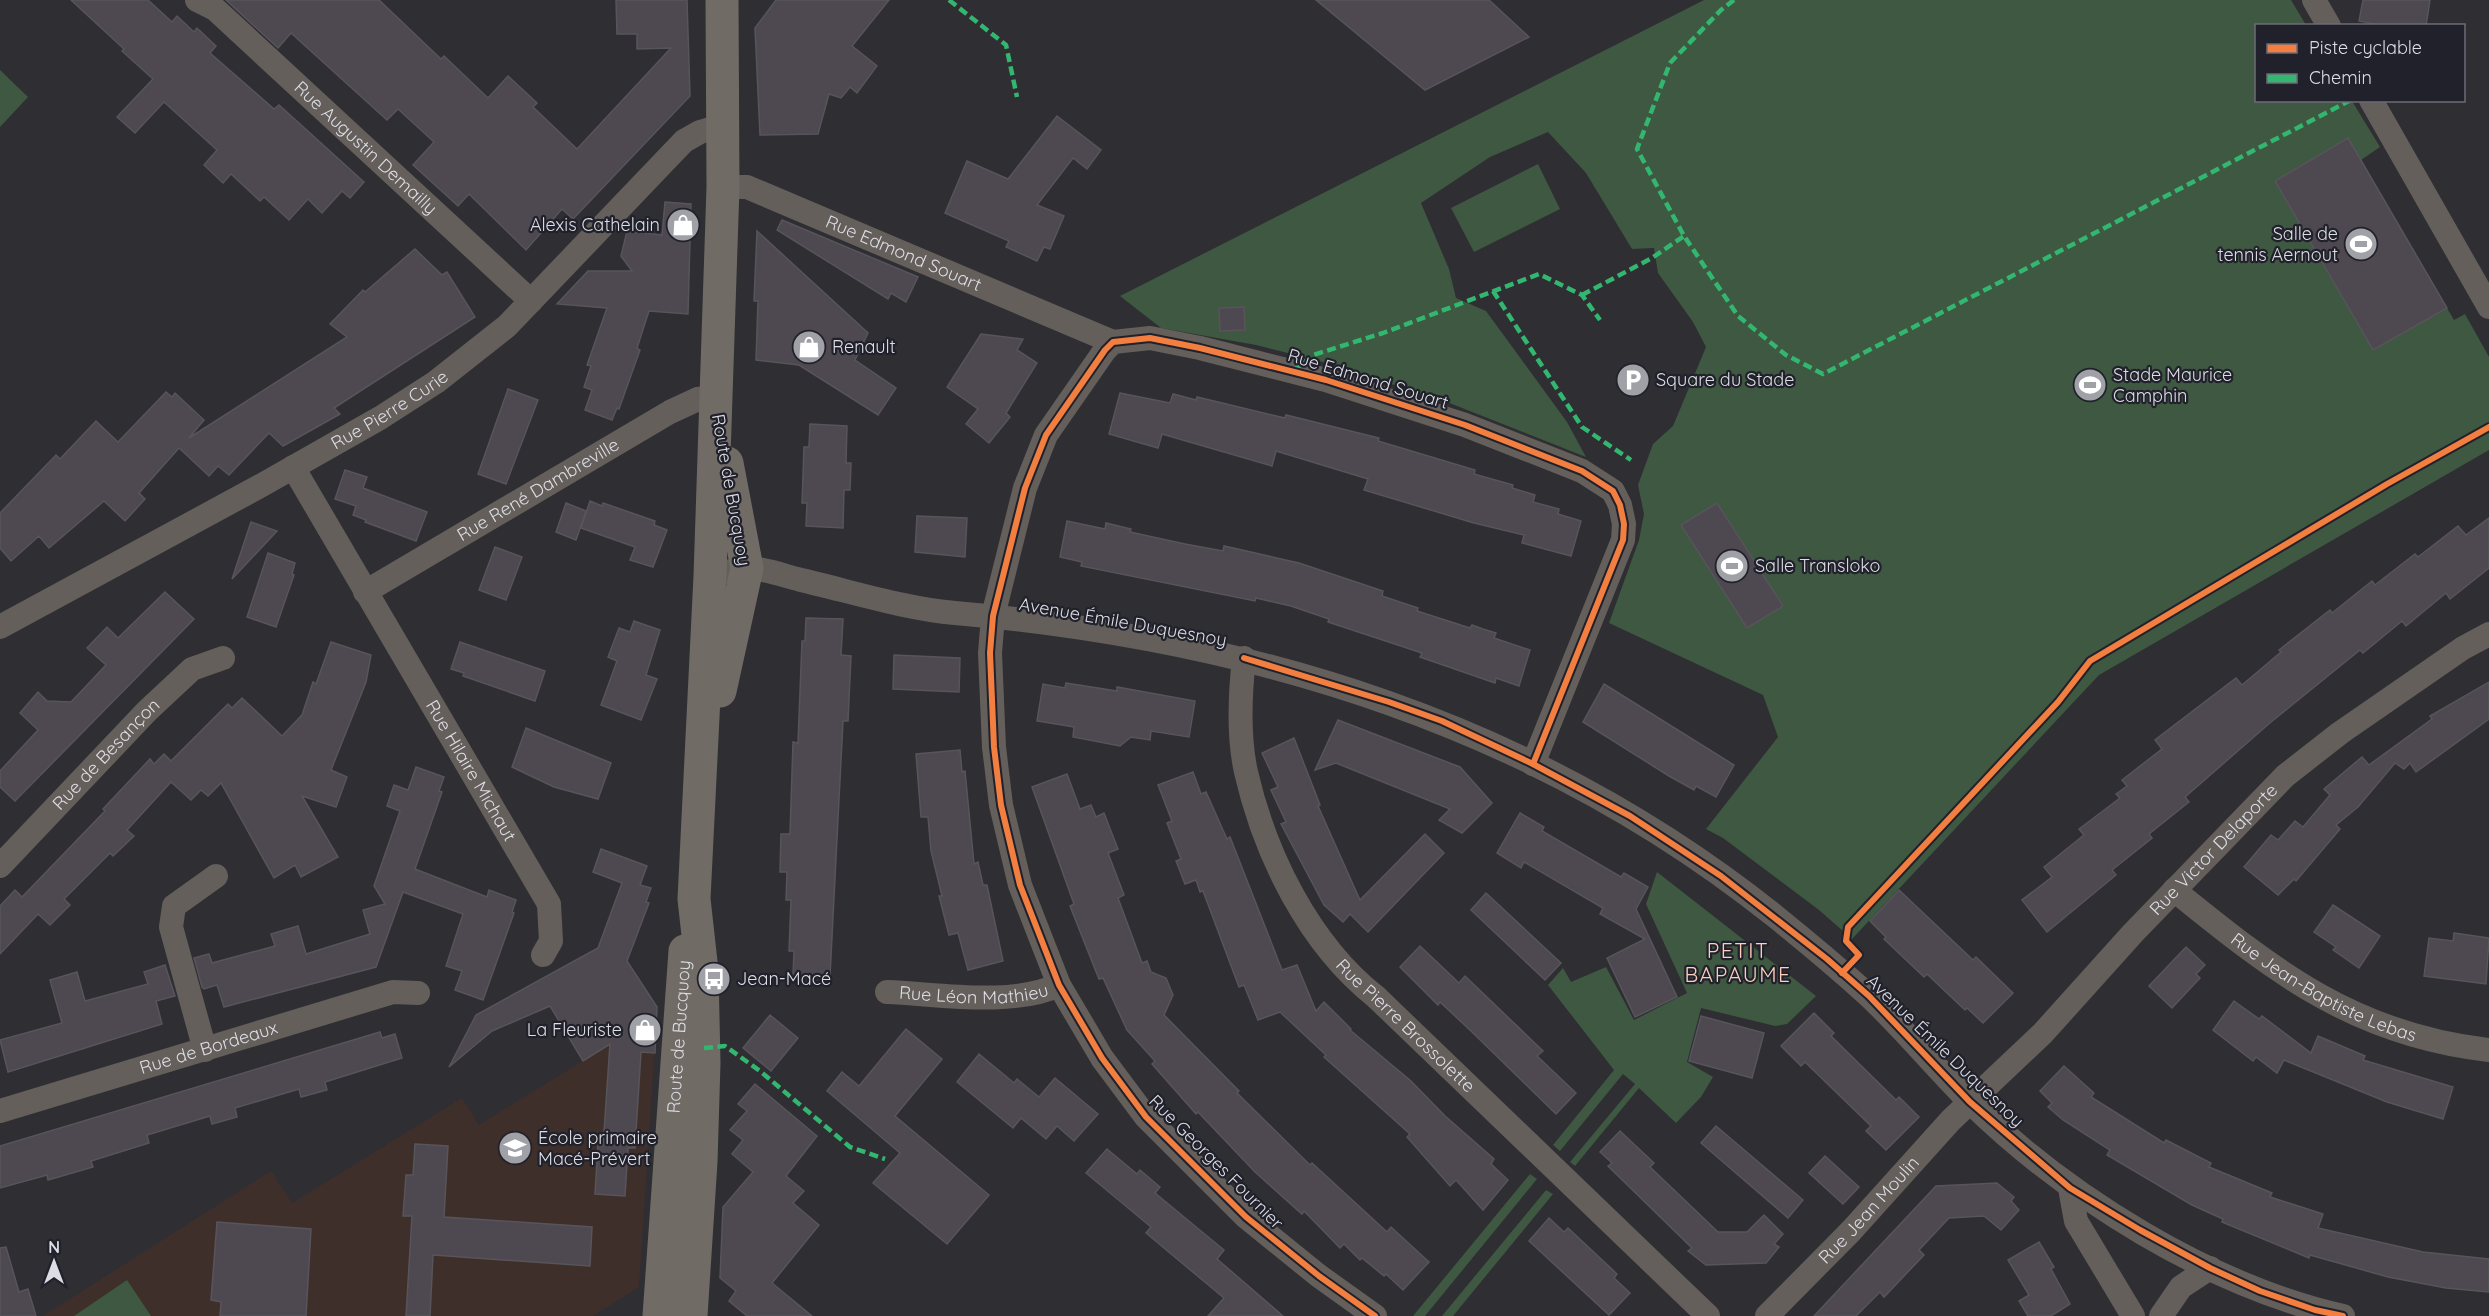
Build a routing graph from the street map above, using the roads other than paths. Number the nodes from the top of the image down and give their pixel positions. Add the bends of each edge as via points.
1 (197, 0) edge
2 (722, 0) edge
3 (2314, 0) edge
4 (2328, 24) edge
5 (2373, 102) edge
6 (724, 125) junction
7 (723, 187) junction
8 (531, 301) junction
9 (2489, 308) edge
10 (1113, 342) junction
11 (714, 397) junction
12 (293, 467) junction
13 (712, 497) junction
14 (747, 568) junction
15 (710, 576) junction
16 (365, 592) junction
17 (993, 616) junction
18 (0, 627) edge
19 (2489, 634) edge
20 (223, 658) dead end
21 (1244, 658) junction
22 (1533, 764) junction
23 (698, 793) junction
24 (0, 866) edge
25 (216, 876) dead end
26 (2174, 890) junction
27 (694, 899) junction
28 (543, 955) dead end
29 (1059, 985) junction
30 (886, 992) dead end
31 (418, 993) dead end
32 (205, 1050) junction
33 (2489, 1050) edge
34 (1970, 1102) junction
35 (0, 1111) edge
36 (2070, 1188) junction
37 (2210, 1268) junction
38 (659, 1316) edge
39 (691, 1316) edge
40 (1375, 1316) edge
41 (1708, 1316) edge
42 (1767, 1316) edge
43 (2133, 1316) edge
44 (2161, 1316) edge
45 (2343, 1316) edge

1 - 8 street, Rue Augustin Demailly via 215,9
2 - 6 main road, Route de Bucquoy
3 - 4 street
5 - 9 street
6 - 7 main road, Route de Bucquoy
6 - 8 street, Rue Pierre Curie via 684,141
7 - 10 street, Rue Edmond Souart via 747,187
7 - 11 main road, Route de Bucquoy
8 - 12 street, Rue Pierre Curie via 475,353 436,382
10 - 17 street via 1046,435 1025,488
10 - 22 street, Rue Edmond Souart via 1150,338 1326,380 1465,425 1582,471 1612,491 1620,505 1623,540
11 - 13 main road, Route de Bucquoy
11 - 14 main road, Route de Bucquoy
11 - 16 street, Rue René Dambreville via 698,399 670,412
12 - 16 street, Rue Hilaire Michaut
12 - 18 street, Rue Pierre Curie
13 - 14 street via 720,518 723,545
13 - 15 main road, Route de Bucquoy
14 - 15 street
14 - 17 street, Avenue Émile Duquesnoy via 946,612
14 - 23 main road, Route de Bucquoy
15 - 23 main road, Route de Bucquoy
16 - 28 street, Rue Hilaire Michaut via 549,904 551,941
17 - 21 street, Avenue Émile Duquesnoy via 1150,638
17 - 29 street, Rue Georges Fournier via 991,705 1001,805 1020,885
19 - 26 street, Rue Victor Delaporte via 2340,733 2285,776
20 - 24 street, Rue de Besançon via 192,669 184,676
21 - 22 street, Avenue Émile Duquesnoy via 1442,721
21 - 41 street, Rue Pierre Brossolette via 1240,689 1246,770 1262,827 1284,877 1330,951 1350,976 1377,997
22 - 34 street, Avenue Émile Duquesnoy via 1630,816 1773,915 1869,996
23 - 27 main road, Route de Bucquoy
25 - 32 street via 174,906 171,927
26 - 33 street, Rue Jean-Baptiste Lebas via 2248,951 2322,999 2419,1038
26 - 34 street, Rue Victor Delaporte via 2043,1033
27 - 38 main road, Route de Bucquoy via 680,986
27 - 39 main road, Route de Bucquoy via 702,971 704,1063
29 - 30 street, Rue Léon Mathieu via 1040,993 1006,996
29 - 40 street, Rue Georges Fournier via 1102,1058 1146,1117 1246,1217
31 - 32 street, Rue de Bordeaux via 393,993
32 - 35 street, Rue de Bordeaux
34 - 36 street, Avenue Émile Duquesnoy
34 - 42 street, Rue Jean Moulin
36 - 37 street, Avenue Émile Duquesnoy
36 - 43 street via 2076,1221
37 - 44 street via 2181,1287
37 - 45 street, Avenue Émile Duquesnoy via 2260,1291

